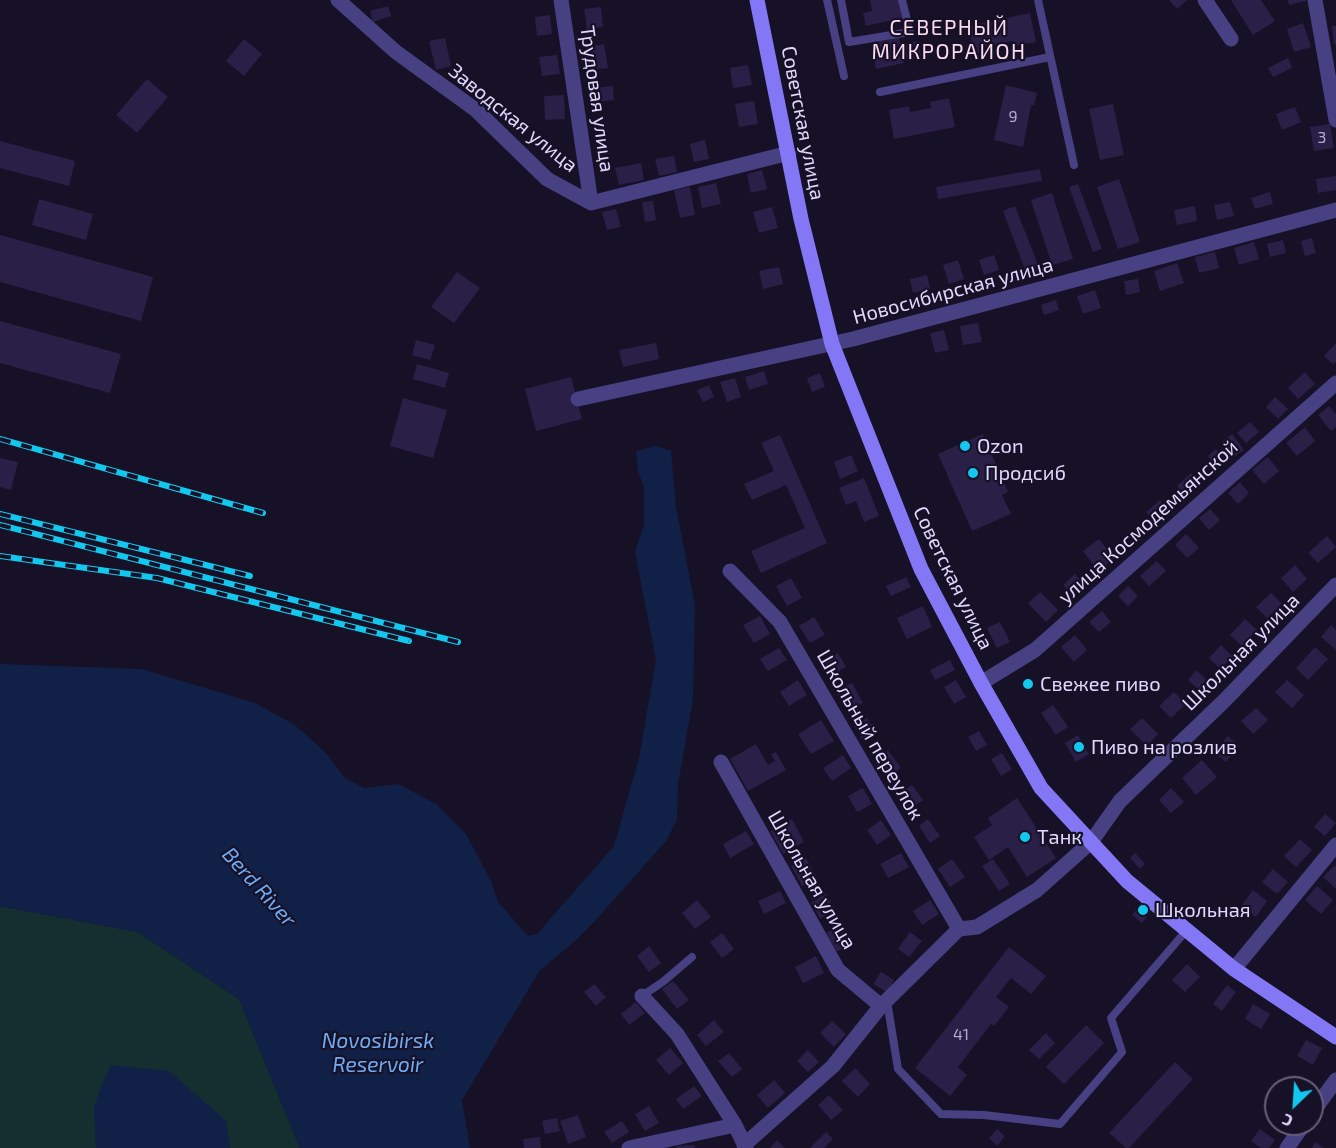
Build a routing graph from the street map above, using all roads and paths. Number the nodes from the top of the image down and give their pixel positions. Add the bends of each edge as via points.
1 (338, 0) edge
2 (561, 0) edge
3 (757, 0) edge
4 (827, 0) edge
5 (841, 0) edge
6 (902, 0) edge
7 (1038, 0) edge
8 (1205, 0) edge
9 (1315, 0) edge
10 (1231, 39) dead end
11 (1050, 57) junction
12 (844, 76) dead end
13 (880, 92) dead end
14 (1336, 120) edge
15 (789, 153) junction
16 (1074, 165) dead end
17 (591, 203) junction
18 (1336, 210) edge
19 (832, 344) junction
20 (1336, 383) edge
21 (578, 399) dead end
22 (730, 571) dead end
23 (1336, 585) edge
24 (981, 682) junction
25 (721, 762) dead end
26 (1091, 842) junction
27 (1336, 845) edge
28 (959, 929) junction
29 (1186, 932) junction
30 (692, 957) dead end
31 (1234, 969) junction
32 (642, 996) joint
33 (884, 1003) junction
34 (1336, 1037) edge
35 (1336, 1080) edge
36 (1324, 1096) edge
37 (735, 1125) junction
38 (745, 1147) edge
39 (629, 1148) edge

1 - 17 street, Заводская улица via 396,52 476,110 548,179
2 - 17 street, Трудовая улица
3 - 15 main road, Советская улица
4 - 12 lane
5 - 6 lane via 849,42 910,32
7 - 11 lane
8 - 10 street
9 - 14 street
11 - 13 lane
11 - 16 lane
15 - 17 street
15 - 19 main road, Советская улица
18 - 19 street, Новосибирская улица
19 - 21 street, Новосибирская улица
19 - 24 main road, Советская улица via 921,569
20 - 24 street, улица Космодемьянской via 1035,650
22 - 28 street, Школьный переулок via 780,622
23 - 26 street, Школьная улица via 1120,801
24 - 26 main road, Советская улица via 1041,788
25 - 33 street, Школьная улица via 838,970
26 - 28 street, Школьная улица via 1037,890 977,927
26 - 29 main road, Советская улица via 1127,881
27 - 31 street
28 - 33 street, Школьная улица
29 - 31 main road, Советская улица
29 - 33 lane via 1111,1018 1122,1052 1059,1124 984,1114 941,1114 898,1069
30 - 32 lane
31 - 34 main road, Советская улица
32 - 37 street via 677,1034
33 - 38 street, Школьная улица via 833,1066
35 - 36 street
37 - 38 street
37 - 39 street

